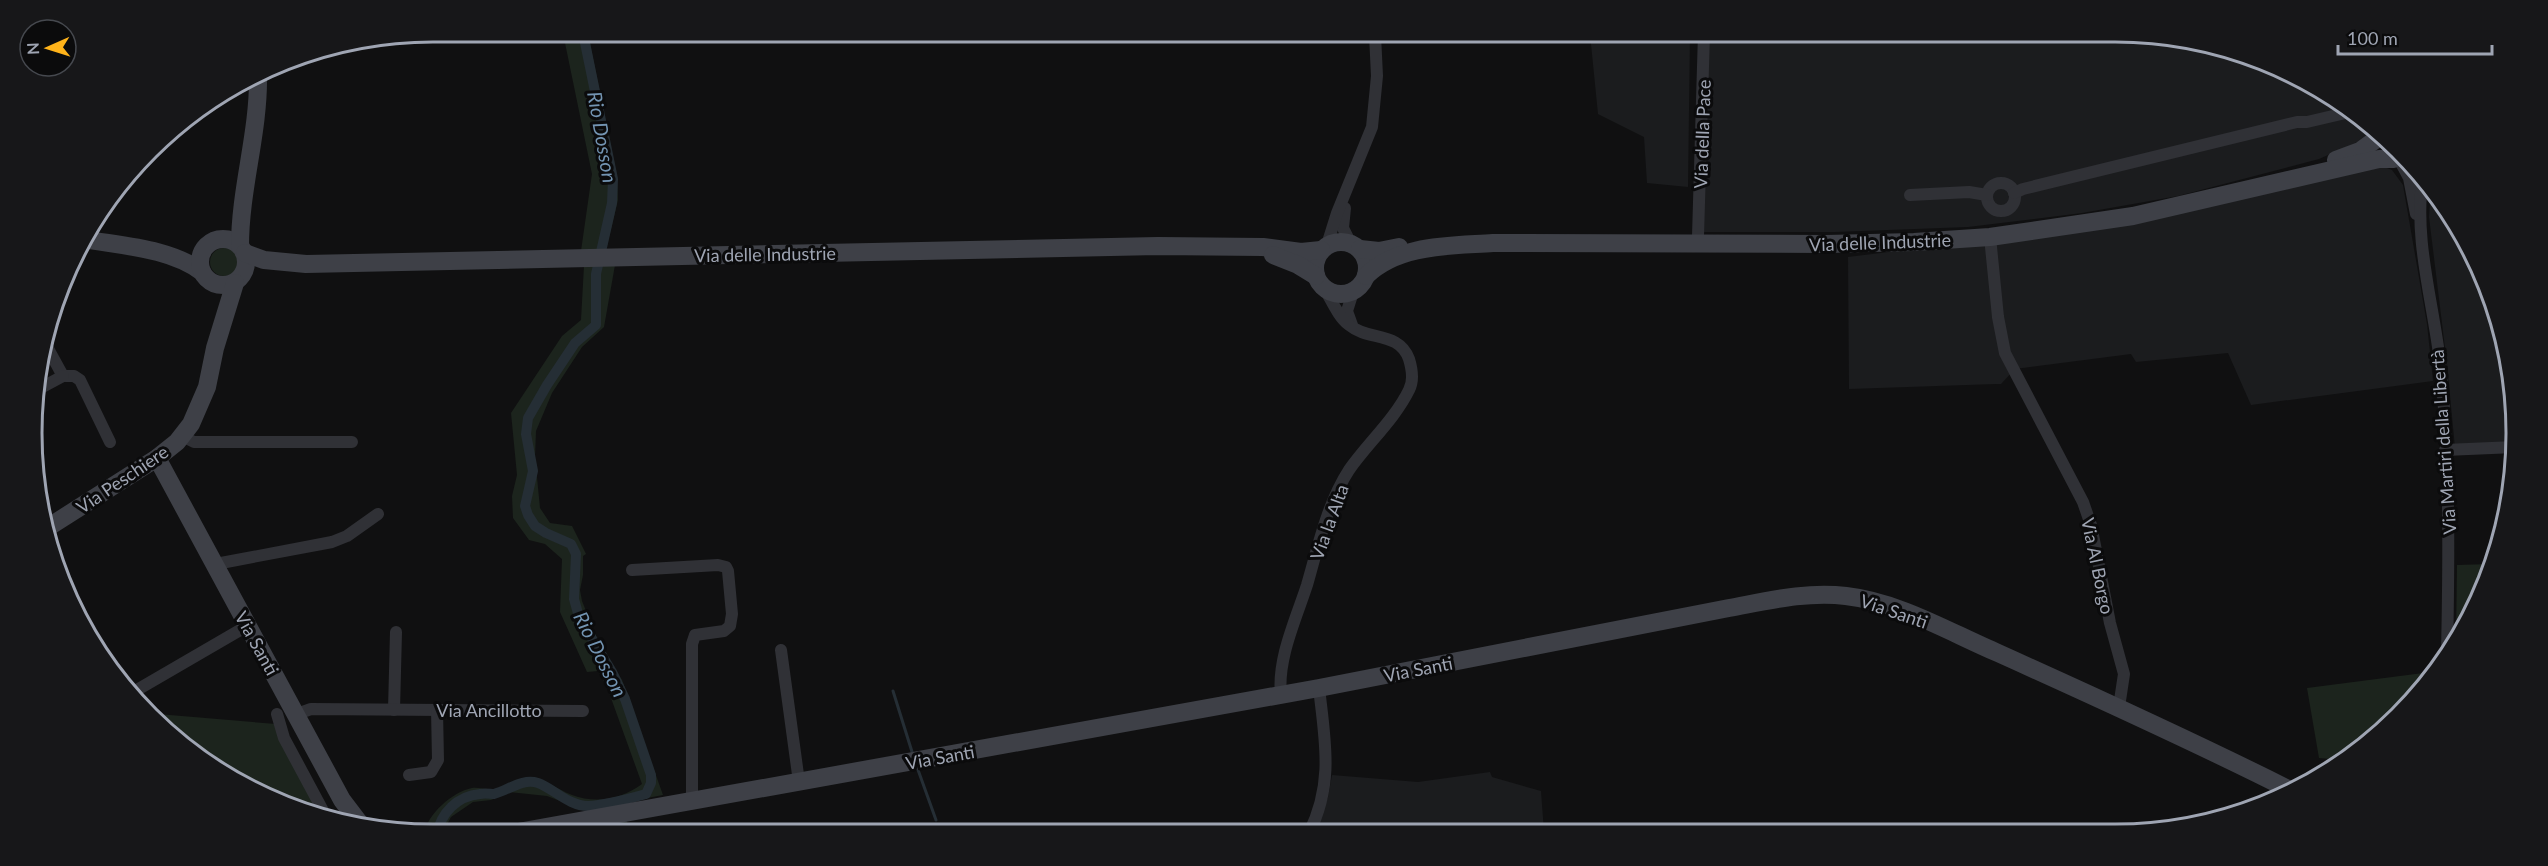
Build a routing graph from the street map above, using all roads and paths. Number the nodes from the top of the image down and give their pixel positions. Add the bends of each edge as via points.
1 (1375, 42) edge
2 (1704, 42) edge
3 (258, 83) edge
4 (2341, 114) edge
5 (2375, 141) edge
6 (2395, 161) edge
7 (1355, 172) junction
8 (2407, 173) edge
9 (2422, 192) edge
10 (2014, 193) junction
11 (244, 195) junction
12 (1910, 195) dead end
13 (1987, 195) junction
14 (2421, 232) junction
15 (1698, 236) junction
16 (1990, 237) junction
17 (92, 241) edge
18 (214, 242) junction
19 (1224, 246) junction
20 (1355, 246) junction
21 (1324, 248) junction
22 (242, 250) junction
23 (149, 251) junction
24 (306, 264) junction
25 (1366, 276) junction
26 (207, 277) junction
27 (239, 278) junction
28 (1320, 282) junction
29 (1353, 292) junction
30 (1354, 329) junction
31 (215, 348) junction
32 (51, 354) edge
33 (63, 376) junction
34 (45, 385) edge
35 (182, 436) junction
36 (110, 442) dead end
37 (352, 442) dead end
38 (2505, 447) edge
39 (2445, 450) junction
40 (157, 458) junction
41 (378, 514) dead end
42 (53, 524) edge
43 (215, 567) junction
44 (632, 570) dead end
45 (246, 626) junction
46 (396, 632) dead end
47 (2447, 638) edge
48 (781, 650) dead end
49 (1319, 688) junction
50 (138, 689) edge
51 (1281, 695) junction
52 (2118, 707) junction
53 (394, 710) junction
54 (437, 710) junction
55 (583, 711) dead end
56 (278, 714) dead end
57 (297, 714) junction
58 (409, 775) dead end
59 (799, 782) junction
60 (2282, 786) edge
61 (692, 801) junction
62 (321, 808) edge
63 (354, 815) edge
64 (568, 824) edge
65 (1313, 824) edge

1 - 7 street via 1375,113
2 - 15 street, Via della Pace
3 - 11 main road via 257,115
4 - 10 street via 2177,150
5 - 15 main road, Via delle Industrie via 2332,161 2112,212 1925,234
6 - 16 main road, Via delle Industrie via 2379,159 2133,216
7 - 20 street via 1343,216 1344,231
7 - 21 street
8 - 14 street, Via Martiri della Libertà
9 - 14 street, Via Martiri della Libertà
10 - 13 street via 2006,184 1997,183
10 - 13 street via 2012,205 2002,211 1990,206
11 - 18 main road via 232,222
11 - 22 main road
12 - 13 street
14 - 39 street, Via Martiri della Libertà via 2440,362
15 - 20 main road, Via delle Industrie via 1474,236 1435,239 1378,251
16 - 25 main road, Via delle Industrie via 1827,244 1456,245 1403,254 1382,262
16 - 52 street, Via Al Borgo via 2005,353 2083,502 2091,525 2124,676
17 - 23 main road
18 - 22 main road via 227,240
18 - 23 main road via 189,250
18 - 26 main road via 201,257
19 - 21 main road, Via delle Industrie via 1301,252
19 - 24 main road, Via delle Industrie
19 - 28 main road, Via delle Industrie via 1272,255 1298,265
20 - 21 main road via 1334,242
20 - 25 main road via 1367,262
21 - 28 main road via 1316,258
22 - 24 main road, Via delle Industrie via 264,260
22 - 27 main road via 246,267
23 - 26 main road via 185,261
24 - 27 main road, Via delle Industrie
25 - 29 main road
26 - 27 main road via 227,285
26 - 31 main road via 218,317
27 - 31 main road, Via Peschiere
28 - 29 main road via 1337,294
28 - 30 street via 1344,321
29 - 30 street via 1347,311
30 - 51 street, Via la Alta via 1400,346 1408,357 1411,387 1349,471 1330,510 1287,647
31 - 35 main road, Via Peschiere via 202,402
32 - 33 street
33 - 34 street
33 - 36 street via 80,380
35 - 37 street via 194,442
35 - 40 main road, Via Peschiere
38 - 39 street
39 - 47 street, Via Martiri della Libertà via 2450,537
40 - 42 main road, Via Peschiere
40 - 43 main road, Via Santi
41 - 43 street via 332,542 266,553
43 - 45 main road, Via Santi
44 - 61 street via 718,565 728,571 730,626 724,631 695,635 692,644
45 - 50 street
45 - 57 main road, Via Santi
46 - 53 street
48 - 59 street
49 - 51 main road, Via Santi
49 - 52 main road, Via Santi via 1729,608 1824,594 1866,599 1908,613
49 - 65 street via 1326,772 1323,799
51 - 59 main road, Via Santi
52 - 60 main road, Via Santi
53 - 54 street, Via Ancillotto
53 - 57 street, Via Ancillotto via 311,709
54 - 55 street, Via Ancillotto
54 - 58 street via 438,760 431,772
56 - 62 street via 284,738
57 - 63 main road, Via Santi
59 - 61 main road, Via Santi
61 - 64 main road, Via Santi

